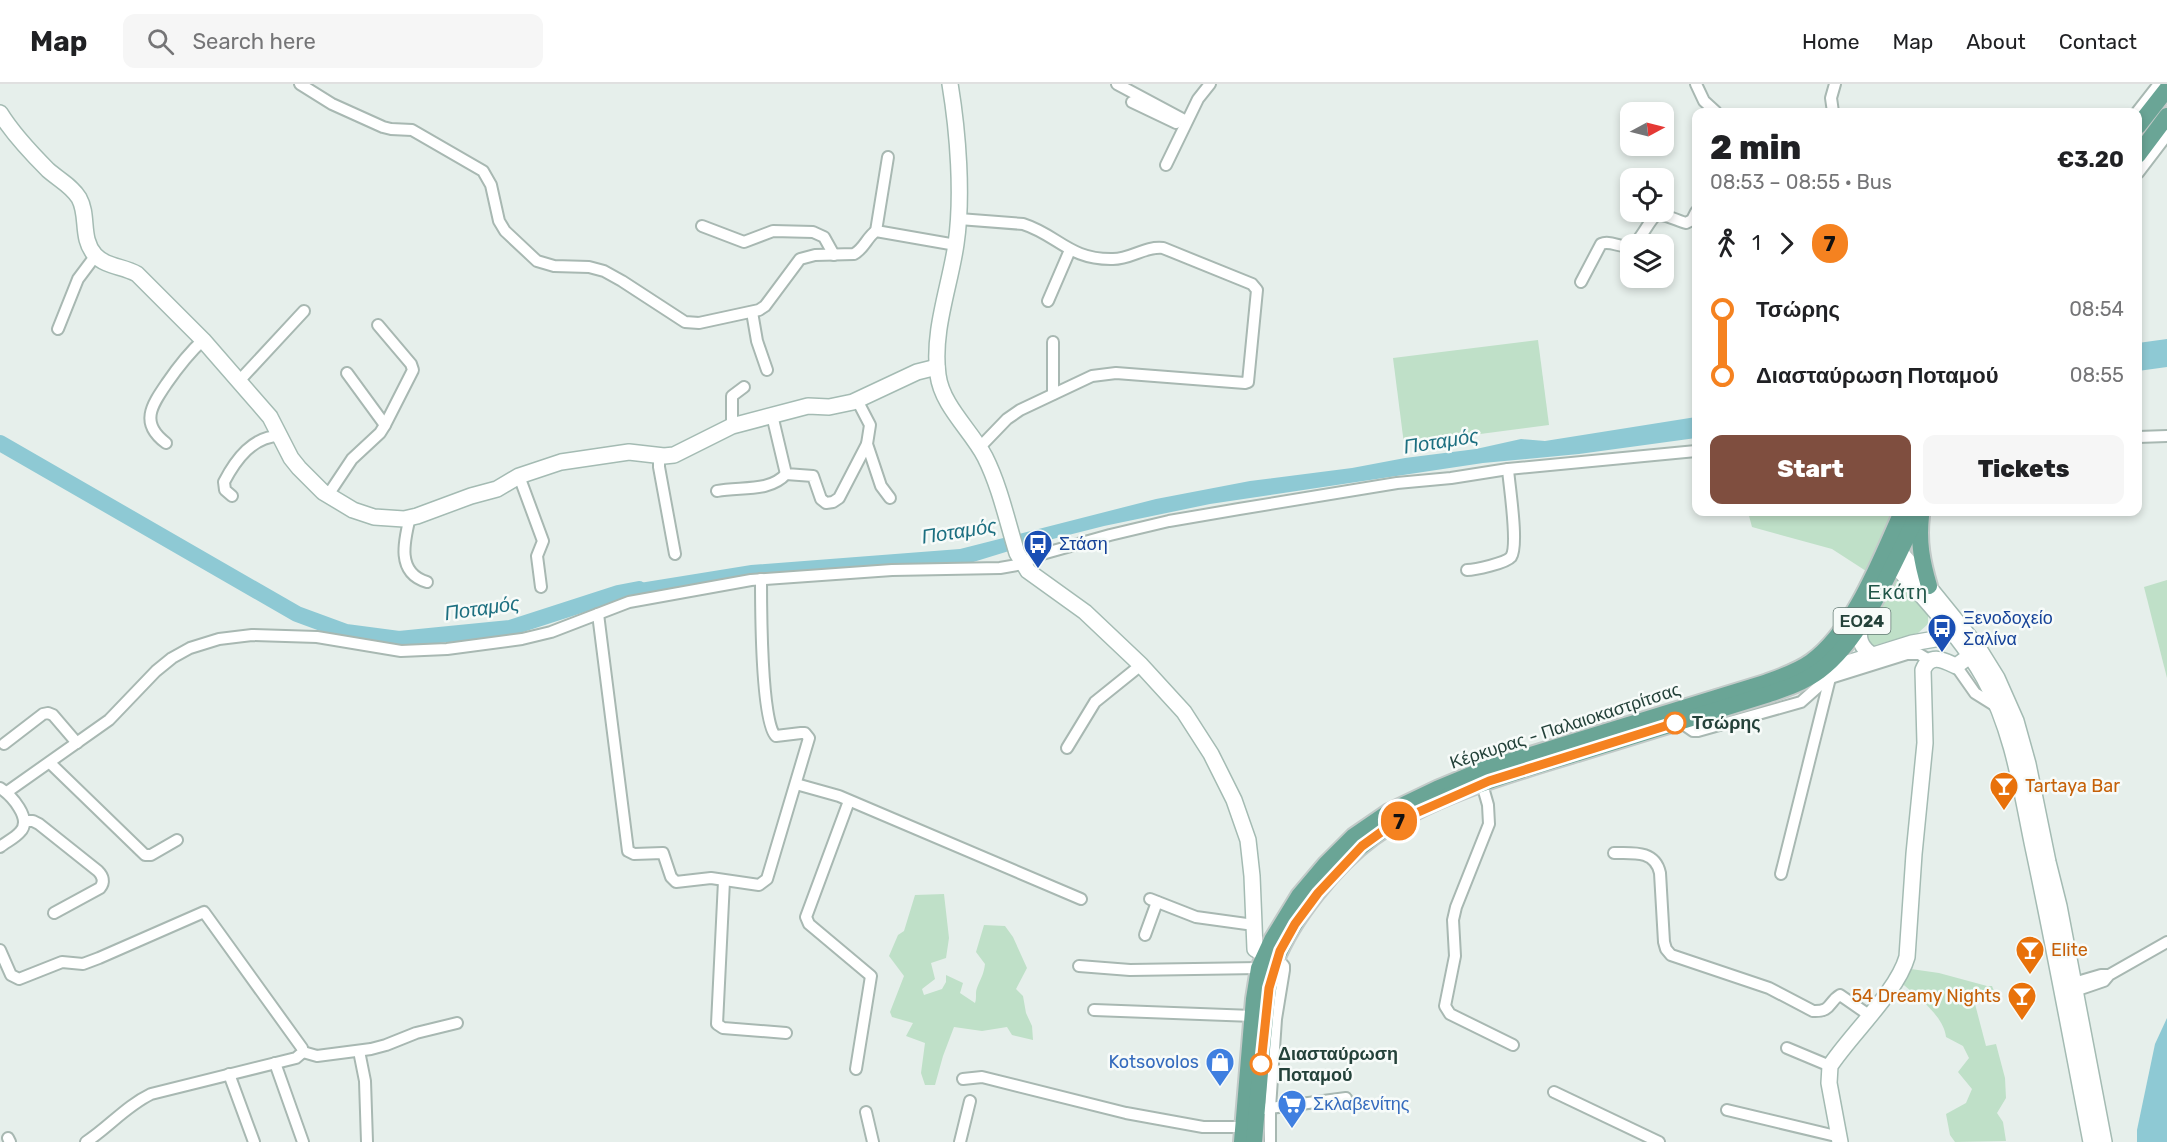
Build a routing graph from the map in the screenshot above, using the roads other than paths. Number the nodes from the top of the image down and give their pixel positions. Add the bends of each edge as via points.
1 (300, 84) edge
2 (950, 84) edge
3 (1117, 84) edge
4 (1210, 84) edge
5 (1696, 84) edge
6 (1835, 84) edge
7 (2159, 84) edge
8 (2167, 89) edge
9 (1132, 102) dead end
10 (1712, 108) edge
11 (1832, 108) edge
12 (2140, 108) edge
13 (0, 113) edge
14 (2167, 116) edge
15 (2142, 121) edge
16 (1185, 124) junction
17 (2167, 135) edge
18 (2142, 150) edge
19 (888, 158) dead end
20 (1166, 165) dead end
21 (2142, 168) edge
22 (958, 219) junction
23 (1692, 220) edge
24 (702, 226) dead end
25 (876, 231) junction
26 (1644, 234) edge
27 (956, 245) junction
28 (1620, 247) edge
29 (1070, 250) junction
30 (96, 255) junction
31 (834, 255) junction
32 (1581, 282) dead end
33 (1048, 301) dead end
34 (304, 312) dead end
35 (752, 312) junction
36 (378, 324) dead end
37 (58, 329) dead end
38 (203, 340) junction
39 (1053, 342) dead end
40 (937, 367) junction
41 (767, 370) dead end
42 (347, 373) dead end
43 (239, 381) junction
44 (744, 387) dead end
45 (1053, 394) junction
46 (857, 400) junction
47 (772, 416) junction
48 (385, 425) junction
49 (732, 426) junction
50 (280, 436) junction
51 (2167, 436) edge
52 (2142, 437) edge
53 (166, 442) dead end
54 (867, 444) junction
55 (980, 447) junction
56 (1692, 451) edge
57 (659, 456) junction
58 (1508, 468) junction
59 (786, 474) junction
60 (519, 476) junction
61 (717, 491) dead end
62 (328, 495) junction
63 (232, 496) dead end
64 (890, 498) dead end
65 (1901, 516) edge
66 (1917, 516) edge
67 (1920, 516) edge
68 (410, 517) junction
69 (1892, 551) junction
70 (675, 554) dead end
71 (1020, 558) junction
72 (1467, 570) dead end
73 (760, 579) junction
74 (427, 582) dead end
75 (1929, 586) junction
76 (541, 587) dead end
77 (598, 614) junction
78 (1946, 615) junction
79 (1861, 623) junction
80 (1956, 628) junction
81 (1912, 644) junction
82 (1975, 652) junction
83 (1874, 656) junction
84 (1929, 660) junction
85 (1141, 665) junction
86 (1956, 666) junction
87 (1825, 675) junction
88 (1999, 708) junction
89 (77, 743) junction
90 (4, 744) dead end
91 (1067, 748) dead end
92 (50, 763) junction
93 (796, 784) junction
94 (1482, 784) junction
95 (3, 790) edge
96 (849, 801) junction
97 (25, 821) junction
98 (177, 840) dead end
99 (0, 847) edge
100 (1614, 853) dead end
101 (1781, 874) dead end
102 (724, 881) junction
103 (1081, 899) dead end
104 (54, 913) dead end
105 (1254, 925) junction
106 (1145, 935) dead end
107 (2167, 942) edge
108 (0, 950) edge
109 (1269, 957) junction
110 (1079, 966) dead end
111 (2068, 989) junction
112 (1094, 1010) dead end
113 (1869, 1015) junction
114 (1264, 1018) junction
115 (457, 1023) dead end
116 (786, 1033) dead end
117 (1513, 1045) dead end
118 (1787, 1048) dead end
119 (359, 1051) junction
120 (303, 1052) junction
121 (275, 1063) junction
122 (1830, 1066) junction
123 (856, 1069) dead end
124 (230, 1074) junction
125 (963, 1079) dead end
126 (1554, 1092) dead end
127 (1346, 1098) dead end
128 (970, 1101) dead end
129 (1263, 1109) junction
130 (1727, 1110) dead end
131 (866, 1112) dead end
132 (1243, 1135) edge
133 (1840, 1139) edge
134 (86, 1142) edge
135 (254, 1142) edge
136 (303, 1142) edge
137 (367, 1142) edge
138 (873, 1142) edge
139 (960, 1142) edge
140 (1254, 1142) edge
141 (1270, 1142) edge
142 (1659, 1142) edge
143 (2091, 1142) edge
144 (2104, 1142) edge

1 - 35 street via 332,104 383,127 417,132 483,171 492,185 499,221 537,261 604,272 685,322 699,323
2 - 22 main road
3 - 16 street
4 - 16 street
5 - 10 street
6 - 11 street
7 - 12 street
8 - 15 main road
9 - 16 street
13 - 30 main road via 27,148 79,198 87,242
14 - 18 main road
16 - 20 street
17 - 21 street
19 - 25 street
22 - 27 main road
22 - 29 street via 1031,226
23 - 26 street via 1686,223 1656,215
24 - 31 street via 744,242 773,231 813,232 824,237
25 - 27 street
25 - 31 street via 859,252
27 - 40 main road
28 - 32 street via 1601,244
29 - 33 street
29 - 45 street via 1114,260 1148,248 1163,248 1254,285 1257,292 1248,382 1106,373
30 - 37 street via 78,279
30 - 38 main road via 104,263 136,274
31 - 35 street via 800,259 765,306
34 - 43 street
35 - 41 street
36 - 48 street via 413,368
38 - 43 main road
38 - 53 street via 184,358 153,404 152,427
39 - 45 street
40 - 46 main road via 917,372
40 - 55 main road via 944,396
42 - 48 street
43 - 50 main road via 270,417
44 - 49 street via 732,396
45 - 55 street via 1013,414
46 - 47 main road via 829,407 814,405
46 - 54 street via 870,425
47 - 49 main road
47 - 59 street
48 - 62 street via 352,459
49 - 57 main road via 674,455
50 - 62 main road via 291,458
50 - 63 street via 265,437 242,454 224,482 225,490
51 - 52 street
54 - 59 street via 836,501 826,503 821,499 811,474
54 - 64 street via 881,486
55 - 71 main road
56 - 58 street
57 - 60 main road via 629,452 561,462
57 - 70 street
58 - 71 street via 1169,521
58 - 72 street via 1515,540 1512,554 1507,560 1479,570
59 - 61 street via 770,485
60 - 68 main road via 497,489
60 - 76 street via 543,541 537,555
62 - 68 main road via 374,517
65 - 69 main road, Κέρκυρας - Παλαιοκαστρίτσας / ΕΟ24
66 - 69 main road, Κέρκυρας - Παλαιοκαστρίτσας / ΕΟ24
67 - 75 main road via 1920,554
68 - 74 street via 404,543 405,562 416,578
69 - 75 main road
69 - 78 main road
69 - 79 main road, Κέρκυρας - Παλαιοκαστρίτσας / ΕΟ24
69 - 109 main road, Κέρκυρας - Παλαιοκαστρίτσας / ΕΟ24 via 1845,626 1825,650 1802,668 1765,683 1508,761 1389,812 1354,836 1299,896
71 - 73 street via 1000,568
71 - 85 main road via 1035,576 1097,622
73 - 77 street via 629,602
73 - 93 street via 765,699 771,730 776,736 805,733 809,738
75 - 78 main road
77 - 89 street via 522,639 447,649 401,651 317,638 252,635 219,639 172,658 109,720
77 - 102 street via 628,851 663,853 676,882
78 - 80 main road
78 - 81 main road
79 - 83 main road via 1859,639
79 - 87 main road, Κέρκυρας - Παλαιοκαστρίτσας / ΕΟ24
80 - 81 main road via 1941,638
80 - 82 main road
81 - 83 main road
82 - 86 main road
82 - 88 main road
82 - 111 main road via 2003,689 2020,735 2059,906
83 - 87 main road
84 - 86 main road via 1938,658
84 - 87 street via 1919,654 1907,654
84 - 113 main road via 1923,670 1925,743 1907,957 1892,987
85 - 91 street via 1095,702
85 - 105 main road via 1192,723 1229,789 1249,846
86 - 88 street via 1975,693
87 - 94 main road, Κέρκυρας - Παλαιοκαστρίτσας / ΕΟ24
87 - 101 street
88 - 111 main road via 2019,774
89 - 90 street via 48,713
89 - 92 street
92 - 95 street
92 - 98 street via 145,855
93 - 96 street
93 - 102 street via 766,881 756,885
94 - 109 main road, Κέρκυρας - Παλαιοκαστρίτσας / ΕΟ24 via 1401,820 1362,846 1318,893
94 - 117 street via 1489,824 1455,913 1455,956 1445,1006 1450,1014
95 - 97 street
96 - 103 street
96 - 123 street via 806,917 808,924 871,976
97 - 99 street via 20,832
97 - 104 street via 39,824 102,877 100,888
100 - 113 street via 1643,854 1656,863 1664,942 1671,954 1769,988 1813,1011 1829,1008 1840,995
102 - 116 street via 717,1024 723,1028
105 - 106 street via 1196,917 1154,900
105 - 109 main road
107 - 111 street via 2109,975
108 - 120 street via 11,975 19,979 62,962 83,964 204,912
109 - 110 street via 1130,970
109 - 114 main road, Κέρκυρας - Παλαιοκαστρίτσας / ΕΟ24
111 - 143 main road
111 - 144 main road
112 - 114 street
113 - 122 main road
114 - 129 main road, Κέρκυρας - Παλαιοκαστρίτσας / ΕΟ24
114 - 132 main road, Κέρκυρας - Παλαιοκαστρίτσας / ΕΟ24
115 - 119 street
118 - 122 street
119 - 120 street via 317,1056
119 - 137 street via 365,1081
120 - 121 street
121 - 124 street
121 - 136 street
122 - 133 main road via 1829,1083
124 - 134 street via 151,1094
124 - 135 street
125 - 132 street via 982,1077 1100,1108
126 - 142 street
127 - 129 street
128 - 139 street
129 - 140 main road, Κέρκυρας - Παλαιοκαστρίτσας / ΕΟ24
129 - 141 street
130 - 133 street
131 - 138 street

